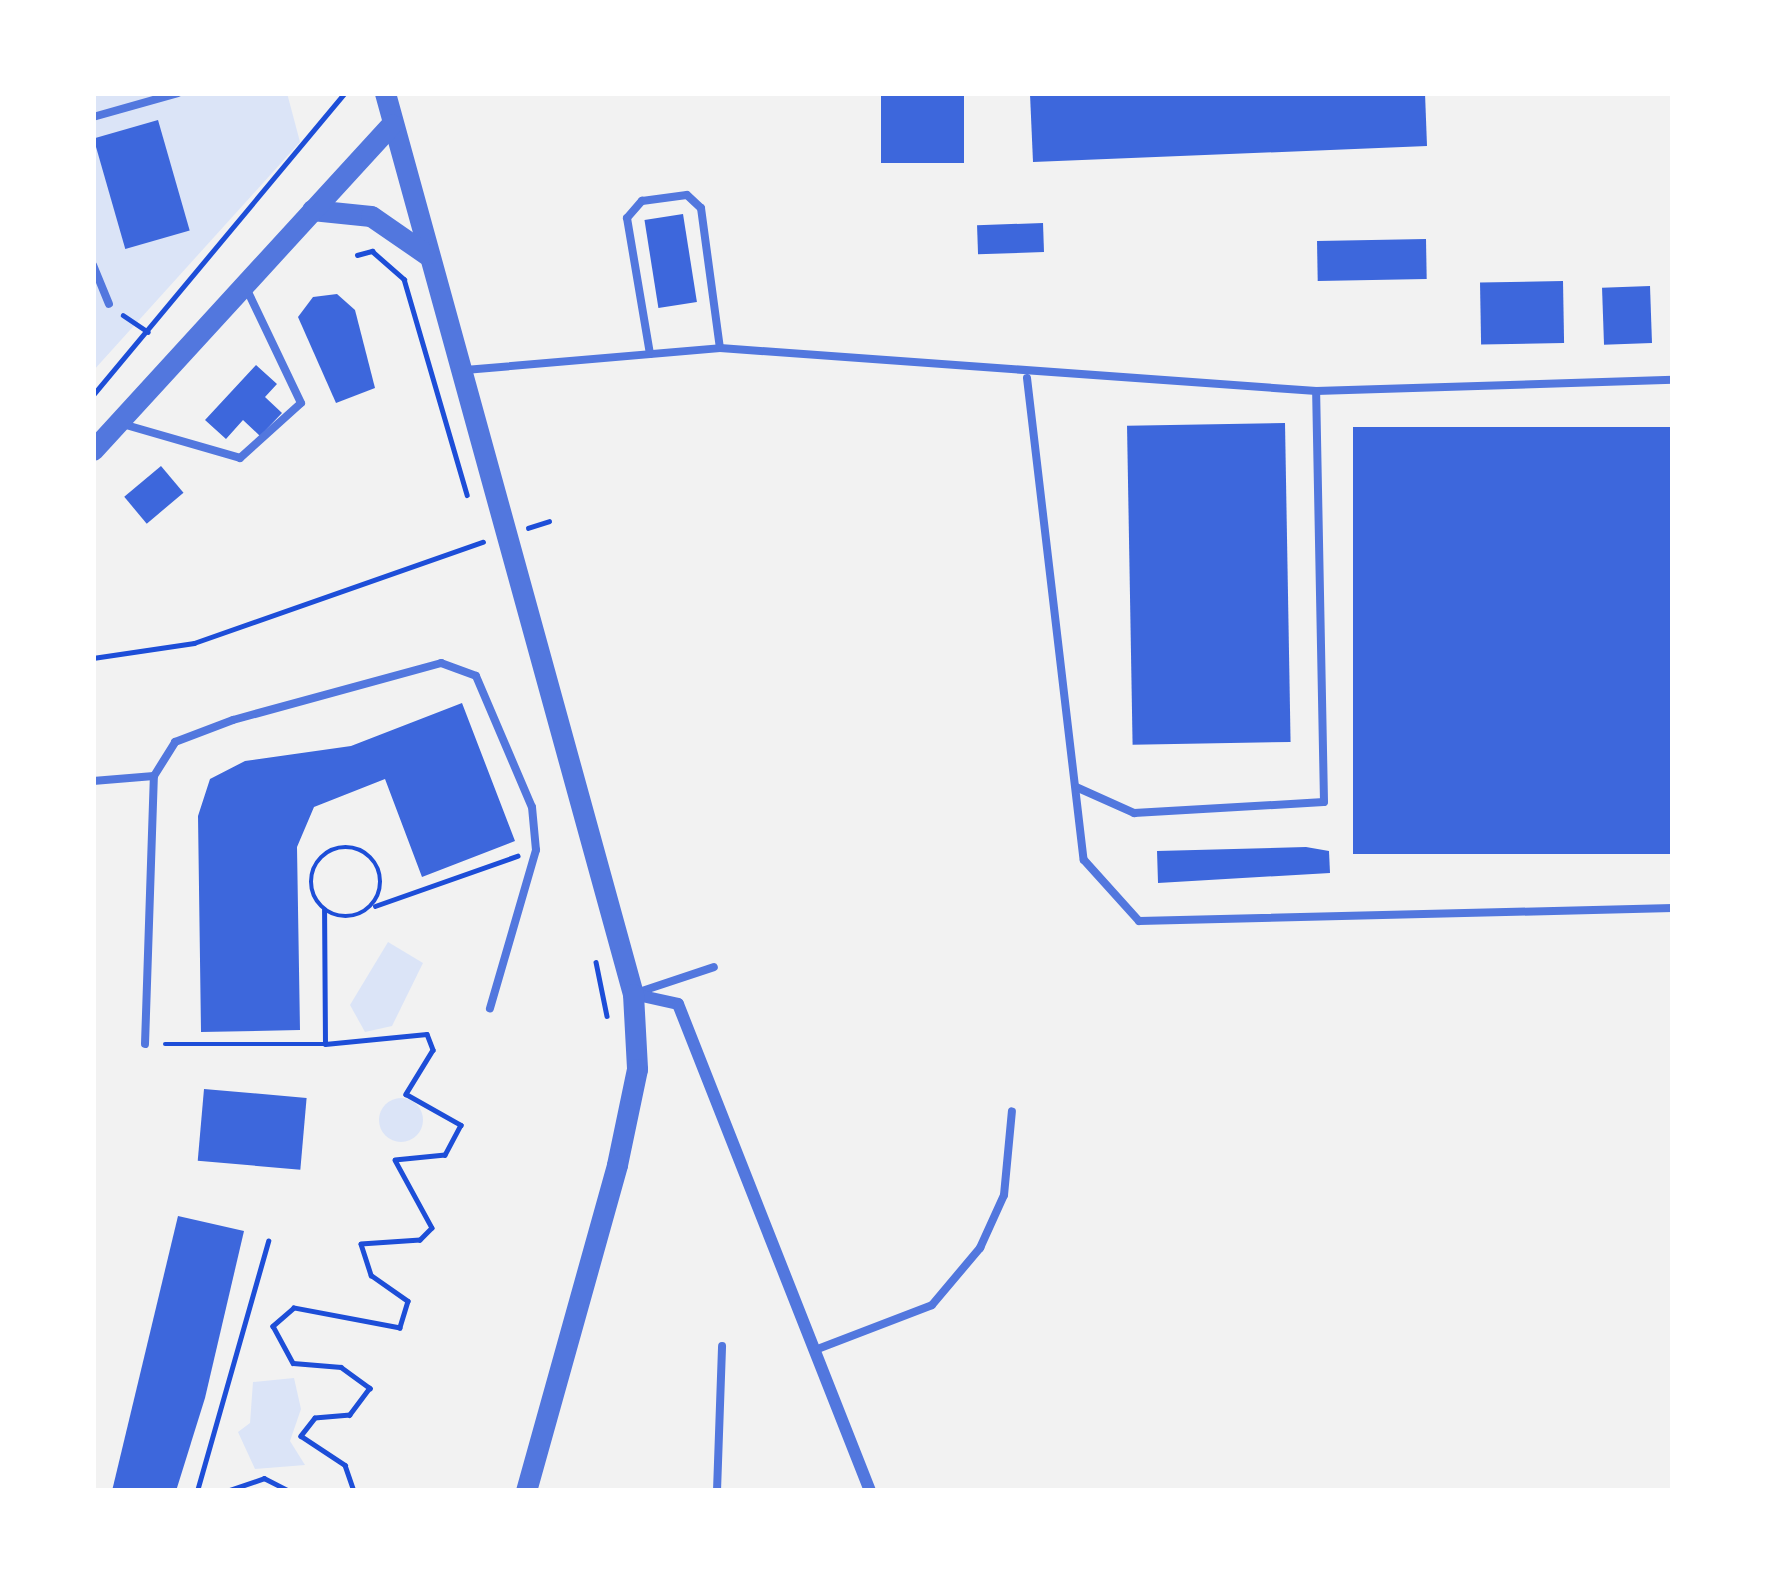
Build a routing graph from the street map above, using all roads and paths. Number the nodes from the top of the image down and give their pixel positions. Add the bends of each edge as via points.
1 (178, 93) edge
2 (345, 93) edge
3 (385, 93) edge
4 (93, 117) edge
5 (392, 124) junction
6 (312, 210) junction
7 (427, 254) junction
8 (93, 266) edge
9 (245, 285) junction
10 (109, 304) joint
11 (148, 332) junction
12 (720, 348) junction
13 (650, 354) junction
14 (457, 371) junction
15 (1027, 378) junction
16 (1673, 380) edge
17 (1316, 391) junction
18 (93, 395) edge
19 (118, 423) junction
20 (93, 450) edge
21 (550, 520) dead end
22 (501, 536) junction
23 (93, 658) edge
24 (154, 776) junction
25 (93, 781) edge
26 (1075, 786) junction
27 (536, 850) junction
28 (369, 908) junction
29 (1673, 908) edge
30 (324, 910) junction
31 (714, 967) dead end
32 (633, 994) junction
33 (490, 1008) dead end
34 (145, 1044) joint
35 (325, 1044) junction
36 (1012, 1111) dead end
37 (268, 1241) dead end
38 (722, 1346) dead end
39 (815, 1349) junction
40 (197, 1491) edge
41 (227, 1491) edge
42 (290, 1491) edge
43 (354, 1491) edge
44 (526, 1491) edge
45 (717, 1491) edge
46 (870, 1491) edge

1 - 4 lane
2 - 11 path
3 - 5 street
5 - 6 street
5 - 7 street
6 - 7 street via 371,216
6 - 9 street
7 - 14 street
8 - 10 lane
9 - 19 street
9 - 19 lane via 301,403 240,458
10 - 11 path
11 - 18 path
12 - 13 lane
12 - 13 lane via 701,208 687,195 642,201 627,218
12 - 15 lane via 952,362
13 - 14 lane
14 - 22 street
15 - 17 lane
15 - 26 lane
16 - 17 lane
17 - 26 lane via 1324,802 1134,813
19 - 20 street
21 - 22 path
22 - 23 path via 194,643
22 - 32 street
24 - 25 lane
24 - 27 lane via 175,742 441,663 476,676 532,807
24 - 34 lane
26 - 29 lane via 1084,860 1139,921
27 - 28 path
27 - 33 lane
28 - 30 path via 347,917
28 - 30 path via 381,875 345,847 310,877
30 - 35 path
31 - 32 lane
32 - 39 street via 678,1004
32 - 44 street via 637,1069 617,1165
34 - 35 path
35 - 43 path via 427,1034 433,1050 406,1094 461,1125 445,1155 395,1160 432,1228 420,1240 361,1244 370,1275 408,1301 400,1328 294,1308 273,1325 293,1364 341,1367 370,1388 350,1415 315,1418 301,1436 345,1465
36 - 39 lane via 1004,1195 980,1248 932,1305
37 - 40 path
38 - 45 lane
39 - 46 street
41 - 42 path via 264,1478

